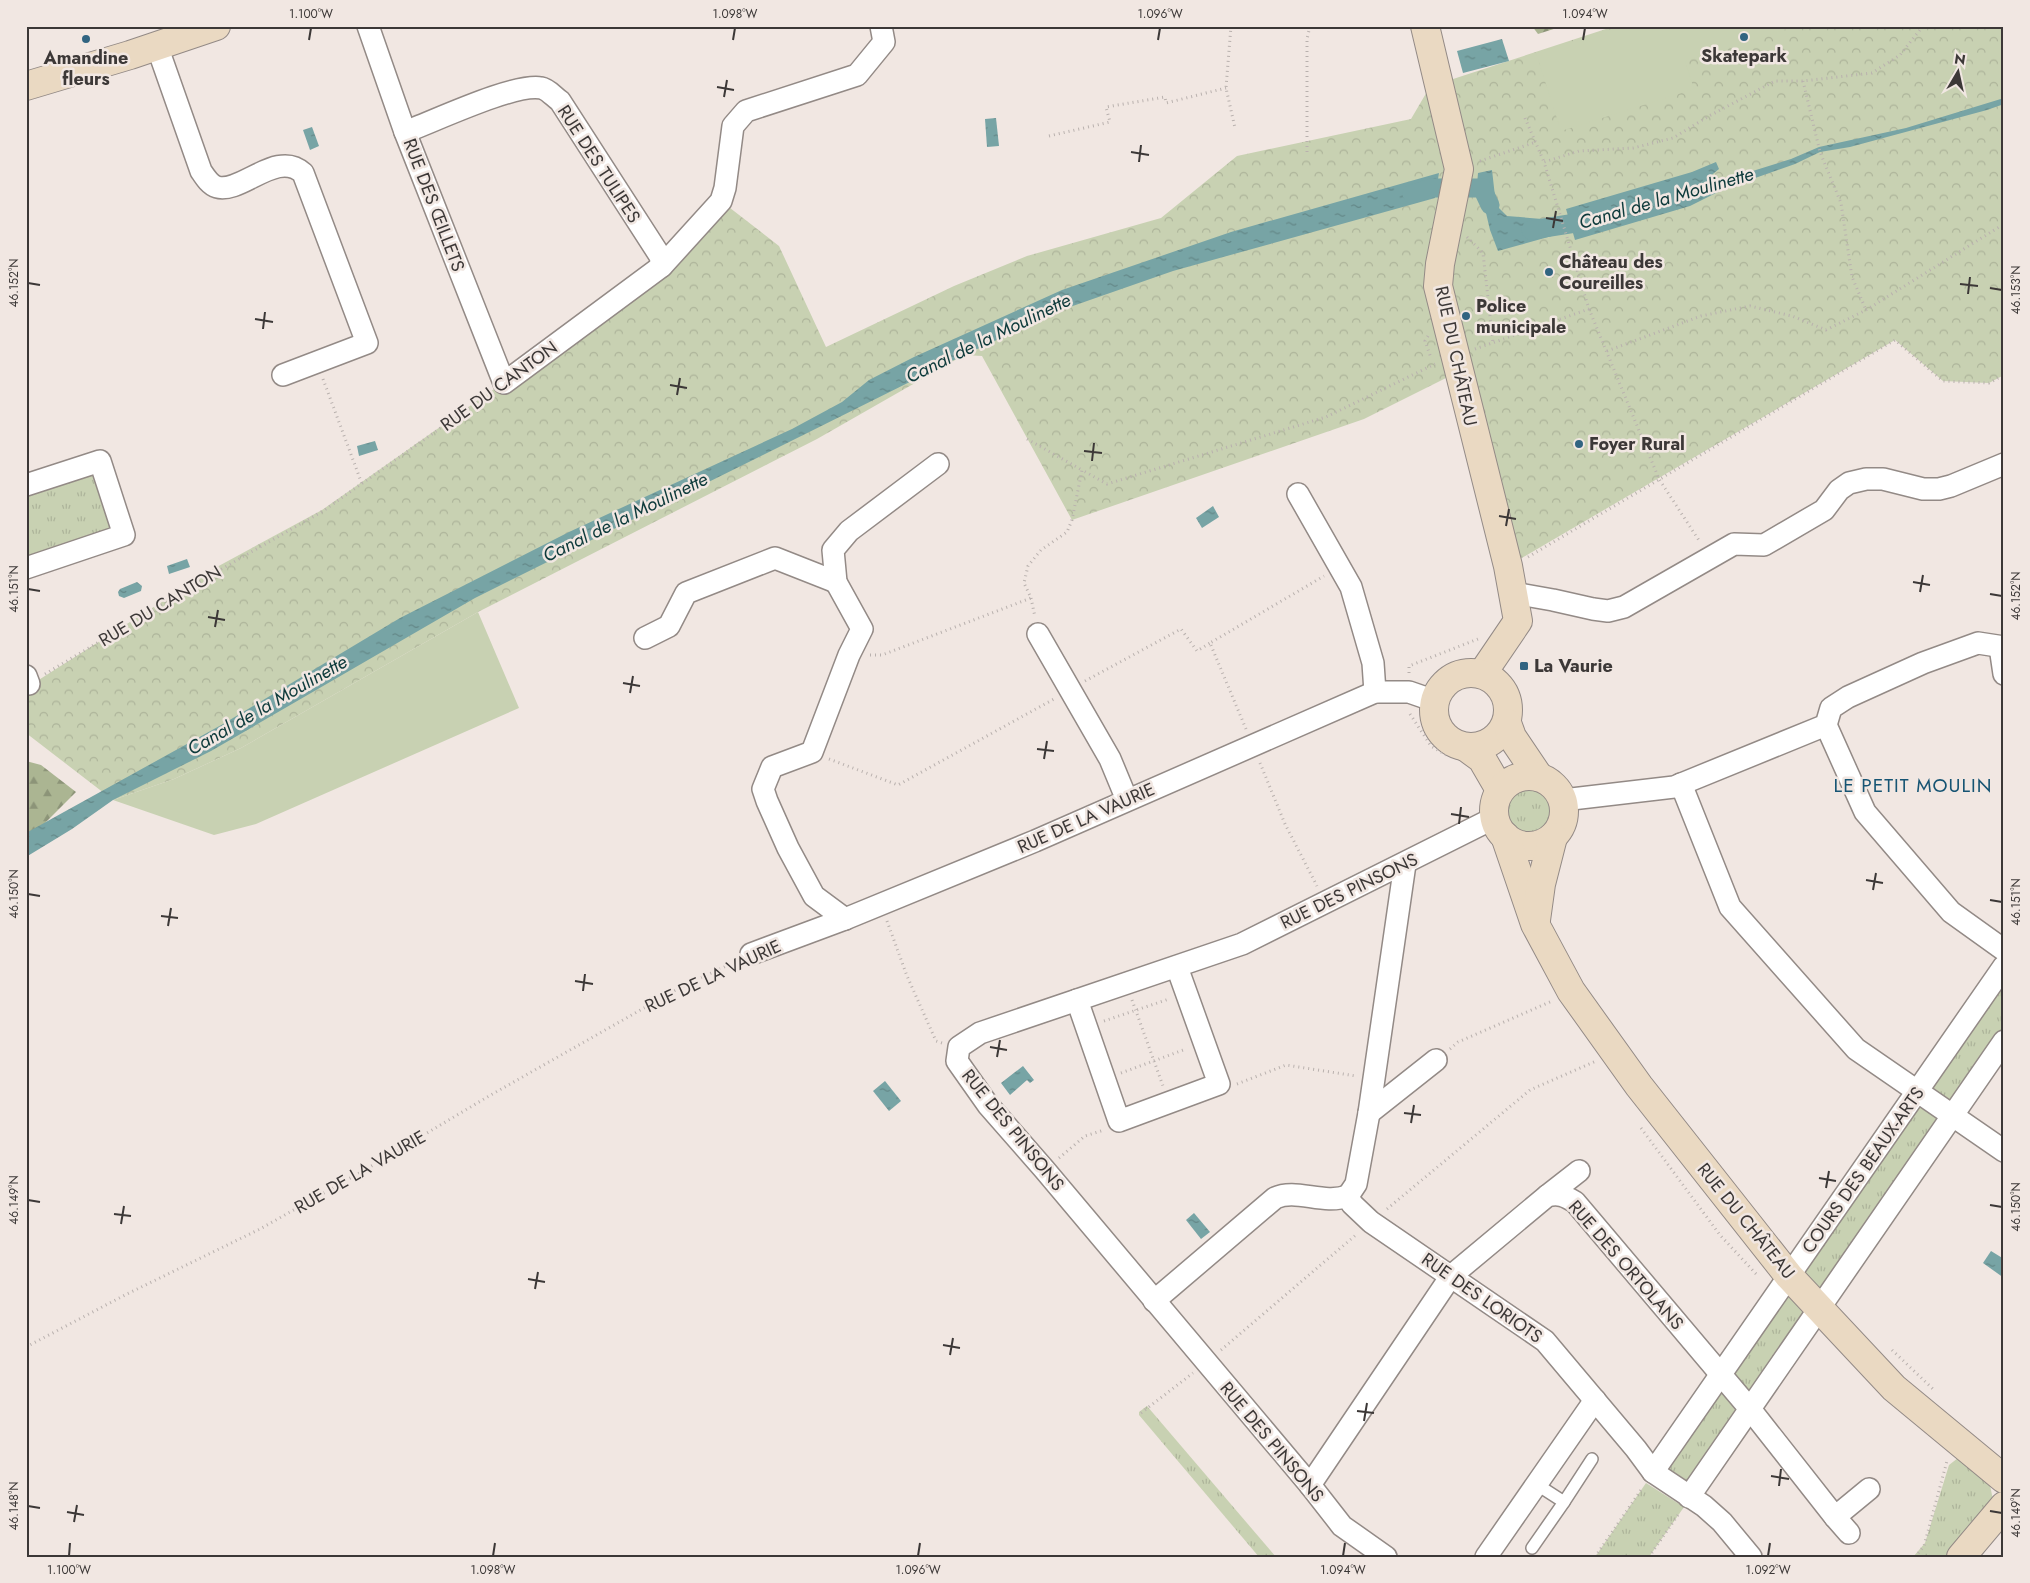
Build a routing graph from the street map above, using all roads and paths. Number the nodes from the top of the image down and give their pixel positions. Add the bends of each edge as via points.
1 (216, 26) edge
2 (368, 26) edge
3 (881, 26) edge
4 (1231, 26) edge
5 (1310, 26) edge
6 (1425, 26) edge
7 (1923, 26) edge
8 (156, 46) junction
9 (1803, 81) junction
10 (26, 86) edge
11 (1226, 88) junction
12 (1525, 118) dead end
13 (1235, 128) dead end
14 (405, 132) junction
15 (1049, 136) dead end
16 (1536, 142) junction
17 (1307, 152) dead end
18 (1544, 162) junction
19 (1467, 165) junction
20 (2004, 224) edge
21 (1457, 226) junction
22 (662, 266) junction
23 (1589, 309) junction
24 (1866, 310) junction
25 (1431, 329) dead end
26 (1492, 343) junction
27 (1607, 351) junction
28 (317, 362) junction
29 (1441, 365) junction
30 (282, 375) dead end
31 (2004, 375) edge
32 (504, 383) junction
33 (1027, 438) dead end
34 (938, 464) dead end
35 (2004, 464) edge
36 (1082, 470) junction
37 (1660, 479) junction
38 (362, 484) junction
39 (26, 486) edge
40 (1298, 494) dead end
41 (1710, 557) junction
42 (1508, 566) junction
43 (26, 568) edge
44 (836, 582) junction
45 (1513, 594) junction
46 (1038, 634) dead end
47 (645, 638) dead end
48 (1480, 638) dead end
49 (1210, 644) dead end
50 (2002, 647) edge
51 (849, 655) junction
52 (1482, 674) junction
53 (2004, 674) edge
54 (28, 680) edge
55 (1069, 690) junction
56 (1375, 692) junction
57 (1409, 692) junction
58 (1435, 701) junction
59 (1507, 723) junction
60 (1826, 725) junction
61 (812, 752) junction
62 (1458, 752) junction
63 (1539, 777) junction
64 (1681, 784) junction
65 (1500, 790) junction
66 (1127, 800) junction
67 (1563, 800) junction
68 (1500, 827) junction
69 (1552, 837) junction
70 (1405, 864) junction
71 (880, 904) junction
72 (845, 919) junction
73 (1535, 924) junction
74 (2004, 950) edge
75 (751, 954) joint
76 (1177, 966) junction
77 (2004, 966) edge
78 (1127, 983) junction
79 (1571, 991) junction
80 (1186, 993) junction
81 (1077, 1000) junction
82 (1136, 1011) junction
83 (1086, 1027) junction
84 (2004, 1041) edge
85 (1204, 1042) junction
86 (959, 1046) junction
87 (1614, 1051) junction
88 (1436, 1060) joint
89 (1154, 1061) junction
90 (1104, 1079) junction
91 (1218, 1084) junction
92 (1379, 1087) junction
93 (1917, 1092) junction
94 (1170, 1103) junction
95 (1952, 1116) junction
96 (1118, 1121) junction
97 (2004, 1151) edge
98 (1044, 1169) junction
99 (1579, 1171) dead end
100 (1554, 1190) junction
101 (1348, 1196) junction
102 (1371, 1222) junction
103 (1451, 1276) junction
104 (1789, 1276) junction
105 (1154, 1301) junction
106 (1819, 1308) junction
107 (26, 1347) edge
108 (1206, 1362) junction
109 (1720, 1376) junction
110 (1595, 1400) junction
111 (1750, 1409) junction
112 (1141, 1413) dead end
113 (1592, 1459) dead end
114 (1653, 1472) junction
115 (2004, 1479) edge
116 (1536, 1484) junction
117 (1310, 1485) junction
118 (1869, 1489) dead end
119 (1689, 1497) junction
120 (1564, 1502) junction
121 (2004, 1506) edge
122 (1836, 1517) junction
123 (1849, 1533) dead end
124 (1532, 1548) dead end
125 (1386, 1557) edge
126 (1486, 1557) edge
127 (1595, 1557) edge
128 (1650, 1557) edge
129 (1751, 1557) edge
130 (1961, 1557) edge

1 - 8 street
2 - 14 street, RUE DES ŒILLETS
3 - 22 street, RUE DU CANTON via 884,42 857,75 746,111 733,126 721,202
4 - 11 path
5 - 17 path via 1307,39
6 - 19 street, RUE DU CHÂTEAU
7 - 9 path via 1900,55 1872,73
8 - 10 street
8 - 28 street via 200,171 208,181 218,188 228,187 280,166 297,168 302,173 367,343
9 - 18 path via 1776,81 1673,138 1633,148 1579,151
9 - 24 path via 1820,152 1841,204 1852,277
11 - 13 path
11 - 15 path via 1166,103 1165,97 1106,107 1110,122
12 - 16 path
14 - 22 street, RUE DES TULIPES via 511,91 544,88 560,101 660,256
14 - 32 street, RUE DES ŒILLETS
16 - 18 path
16 - 19 path
18 - 23 path
19 - 21 street, RUE DU CHÂTEAU
20 - 24 path
21 - 26 path via 1482,253
21 - 29 street, RUE DU CHÂTEAU via 1440,264
22 - 32 street, RUE DU CANTON
23 - 26 path
23 - 27 path
24 - 27 path via 1826,330 1792,316 1750,306 1701,316
25 - 29 path via 1426,341
26 - 29 path
27 - 37 path
28 - 30 street
28 - 38 path
29 - 36 path via 1326,417 1107,484
29 - 42 street, RUE DU CHÂTEAU
31 - 37 path via 1988,383 1943,381 1895,340
32 - 38 path, RUE DU CANTON
33 - 36 path
34 - 44 street via 849,531 833,550
35 - 41 street via 1939,489 1923,489 1883,479 1849,483 1839,490 1824,510 1764,545 1734,544
36 - 51 path via 1067,532 1042,550 1028,566 1024,583 1031,598 882,655
37 - 41 path
37 - 42 path via 1518,564
38 - 54 path, RUE DU CANTON via 323,511
39 - 43 street via 100,461 124,535
40 - 56 street via 1351,587 1372,663
41 - 45 street via 1624,607 1608,611
42 - 45 street, RUE DU CHÂTEAU
44 - 47 street via 775,558 686,593 669,626
44 - 51 street via 862,629
45 - 52 street, RUE DU CHÂTEAU via 1518,620
46 - 55 street
48 - 57 path via 1409,666
49 - 55 path via 1198,651 1181,629
50 - 53 street
50 - 60 street via 1978,643 1848,697 1831,708
51 - 61 street
52 - 58 street via 1458,675 1440,690
52 - 59 street via 1502,688 1509,711
55 - 61 path via 898,785
55 - 66 street via 1110,759
56 - 57 street, RUE DE LA VAURIE
56 - 66 street, RUE DE LA VAURIE
57 - 58 street, RUE DE LA VAURIE
57 - 62 path via 1408,711 1431,746
58 - 62 street via 1434,714 1438,726
59 - 62 street via 1492,742
59 - 63 street via 1512,737
60 - 64 street
60 - 74 street via 1865,812 1951,912
61 - 72 street via 772,767 764,788 788,848 814,896
62 - 65 street via 1482,759
63 - 65 street via 1517,777
63 - 67 street via 1558,790
64 - 67 street
64 - 93 street via 1730,907 1856,1049
65 - 68 street via 1495,800
66 - 71 street, RUE DE LA VAURIE
67 - 69 street via 1563,820
68 - 69 street via 1512,841 1529,846
68 - 70 street, RUE DES PINSONS
68 - 73 street, RUE DU CHÂTEAU
69 - 73 street
70 - 76 street, RUE DES PINSONS via 1242,944
70 - 92 street
71 - 72 street, RUE DE LA VAURIE
71 - 86 path via 936,1041
72 - 75 street, RUE DE LA VAURIE
73 - 79 street, RUE DU CHÂTEAU
75 - 107 path, RUE DE LA VAURIE via 682,987 260,1229
76 - 78 street, RUE DES PINSONS
76 - 80 street
77 - 93 street, COURS DES BEAUX-ARTS
78 - 81 street, RUE DES PINSONS
78 - 82 path
79 - 87 street, RUE DU CHÂTEAU
79 - 88 path via 1458,1042
80 - 82 path
80 - 85 street
81 - 83 street
81 - 86 street, RUE DES PINSONS via 980,1033
82 - 83 path
82 - 89 path
83 - 90 street
84 - 95 street
85 - 89 path
85 - 91 street
86 - 98 street, RUE DES PINSONS via 957,1061 962,1069 988,1105
87 - 102 path via 1530,1090
87 - 104 street, RUE DU CHÂTEAU
88 - 92 street
89 - 90 path
89 - 94 path
90 - 96 street
91 - 92 path via 1228,1088 1286,1065
91 - 94 street
92 - 101 street via 1369,1113 1356,1184
93 - 95 street
93 - 104 street, COURS DES BEAUX-ARTS
94 - 96 street
95 - 97 street
95 - 106 street
96 - 98 path via 1112,1127 1085,1136
98 - 105 street, RUE DES PINSONS
99 - 100 street
100 - 103 street, RUE DES ORTOLANS
100 - 109 street, RUE DES ORTOLANS via 1555,1194 1575,1202
101 - 102 street, RUE DES LORIOTS
101 - 105 street via 1328,1200 1283,1194 1275,1198
102 - 103 street, RUE DES LORIOTS
102 - 108 path
103 - 110 street, RUE DES LORIOTS via 1545,1341
103 - 117 street, RUE DES ORTOLANS
104 - 106 street, RUE DU CHÂTEAU
104 - 109 street, COURS DES BEAUX-ARTS
105 - 108 street, RUE DES PINSONS
106 - 111 street
106 - 115 street, RUE DU CHÂTEAU via 1894,1388
108 - 112 path
108 - 117 street, RUE DES PINSONS
109 - 111 street, RUE DES ORTOLANS
109 - 114 street, COURS DES BEAUX-ARTS
110 - 114 street, RUE DES LORIOTS
110 - 116 street
111 - 119 street
111 - 122 street, RUE DES ORTOLANS
113 - 120 lane
114 - 119 street, RUE DES LORIOTS
114 - 127 path
116 - 120 lane
116 - 126 street
117 - 125 street, RUE DES PINSONS via 1342,1526
118 - 122 street
119 - 128 path
119 - 129 street, RUE DES LORIOTS via 1722,1522
120 - 124 lane
121 - 130 street
122 - 123 street, RUE DES ORTOLANS

